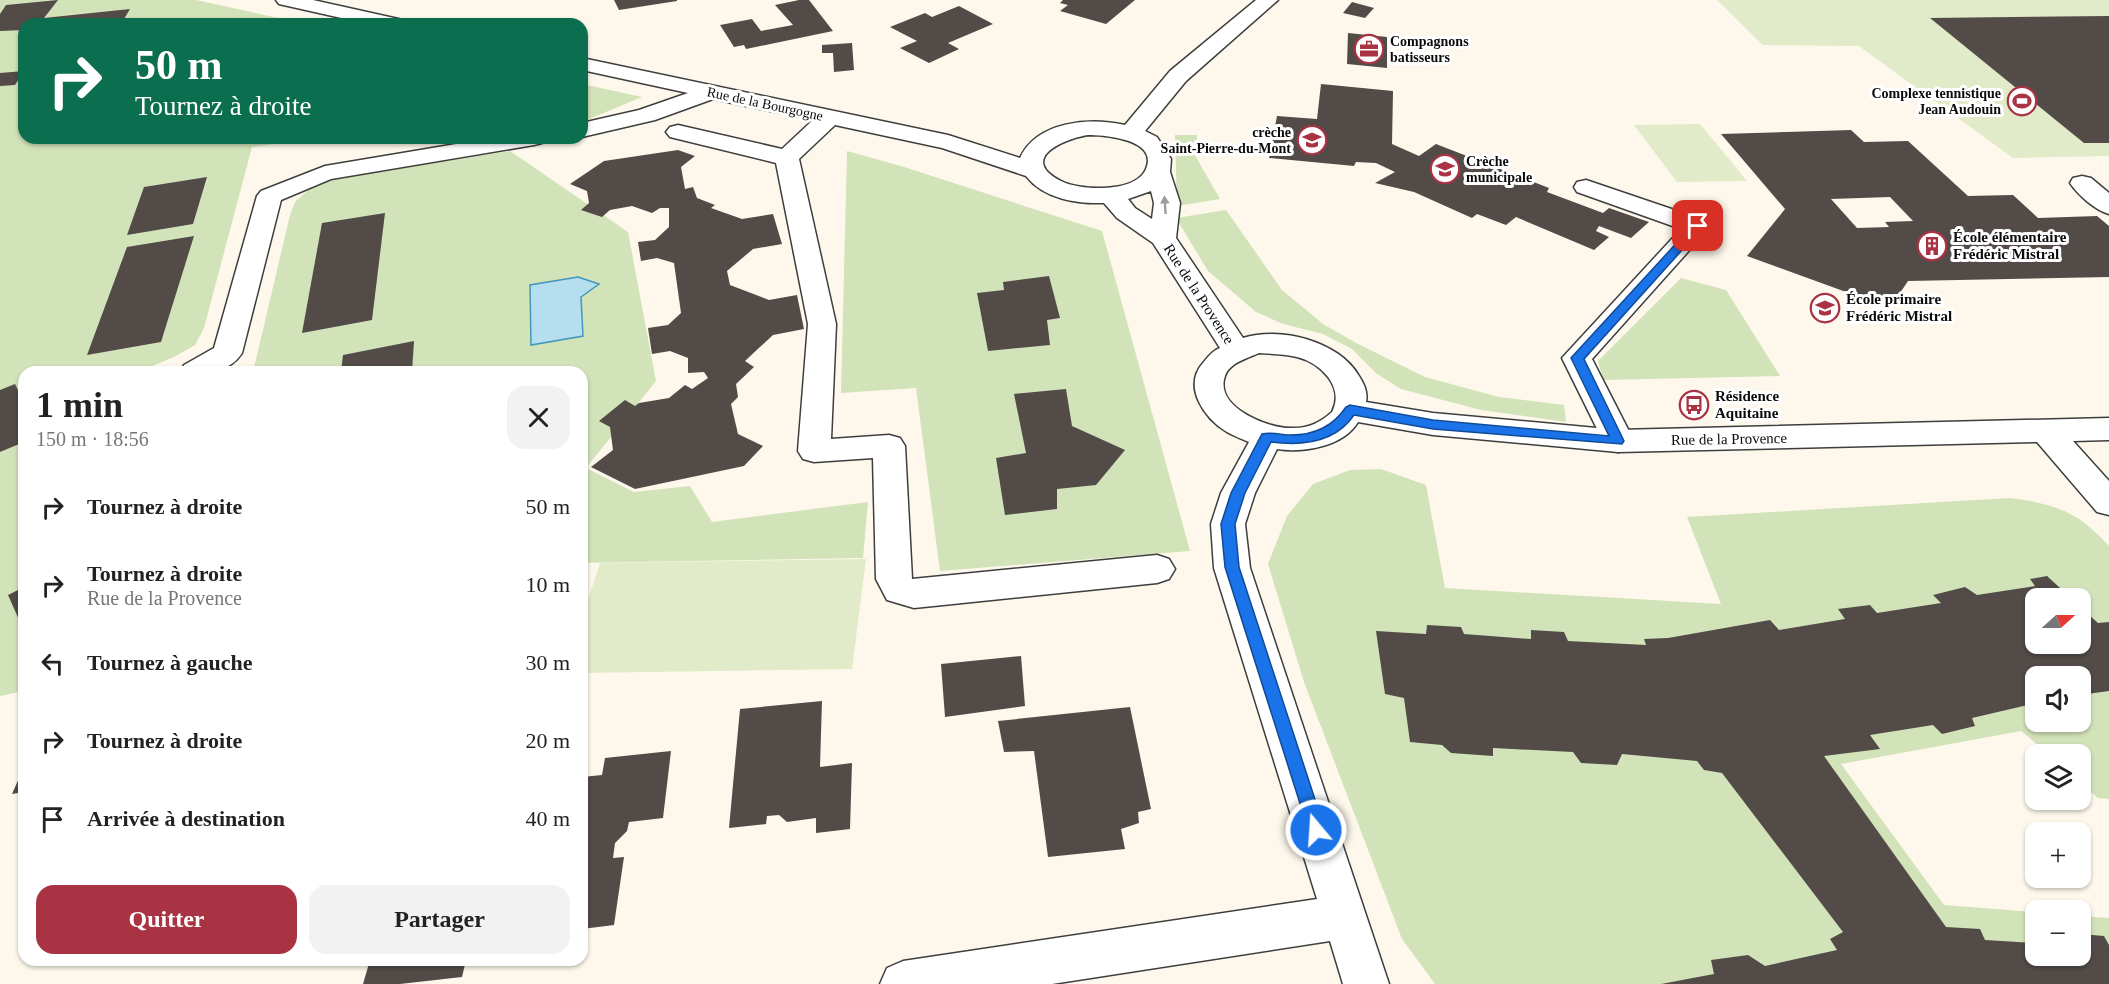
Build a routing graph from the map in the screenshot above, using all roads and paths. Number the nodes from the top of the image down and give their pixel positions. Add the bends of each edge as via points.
1 (286, 0) edge
2 (1268, 0) edge
3 (368, 18) edge
4 (588, 65) edge
5 (710, 92) junction
6 (830, 117) junction
7 (588, 129) edge
8 (678, 132) dead end
9 (1130, 134) junction
10 (948, 142) junction
11 (1042, 142) junction
12 (498, 144) edge
13 (787, 158) junction
14 (1035, 171) junction
15 (1158, 172) junction
16 (2082, 183) dead end
17 (1586, 187) dead end
18 (1111, 195) junction
19 (2109, 206) edge
20 (1163, 238) junction
21 (1236, 350) junction
22 (205, 366) edge
23 (1350, 410) junction
24 (2109, 429) edge
25 (2046, 431) junction
26 (1267, 437) junction
27 (1618, 441) junction
28 (2109, 503) edge
29 (1157, 569) dead end
30 (1345, 917) junction
31 (903, 984) edge
32 (1366, 984) edge

1 - 3 street
2 - 9 street via 1178,76
4 - 5 street, Rue de la Bourgogne
5 - 6 street, Rue de la Bourgogne
5 - 7 street via 683,105
6 - 10 street, Rue de la Bourgogne
6 - 13 street
8 - 13 street
9 - 11 street via 1088,128 1062,132
9 - 15 street, Rue de la Provence via 1157,154
10 - 11 street, Rue de la Bourgogne
10 - 14 street, Rue de la Bourgogne
11 - 14 street via 1032,161
12 - 22 street via 325,173 270,196 227,353
13 - 29 street via 822,324 814,451 889,446 894,579 900,590 914,594
14 - 18 street, Rue de la Bourgogne via 1043,180 1073,194
15 - 18 street, Rue de la Bourgogne via 1132,190
20 -> 15 street, Rue de la Provence via 1167,203
16 - 19 street
17 - 27 street via 1698,226 1577,358
18 - 20 street, Rue de la Provence via 1126,213
20 - 21 street, Rue de la Provence
21 - 23 street via 1255,344 1277,344 1319,355 1336,366 1347,380 1353,395
21 - 26 street via 1210,372 1210,395 1226,418 1244,430
23 - 26 street via 1329,432 1299,439
23 - 27 street, Rue de la Provence via 1433,424
24 - 25 street, Rue de la Provence
25 - 27 street, Rue de la Provence
25 - 28 street
26 - 30 street via 1238,493 1228,524 1232,567
30 - 31 street
30 - 32 street

